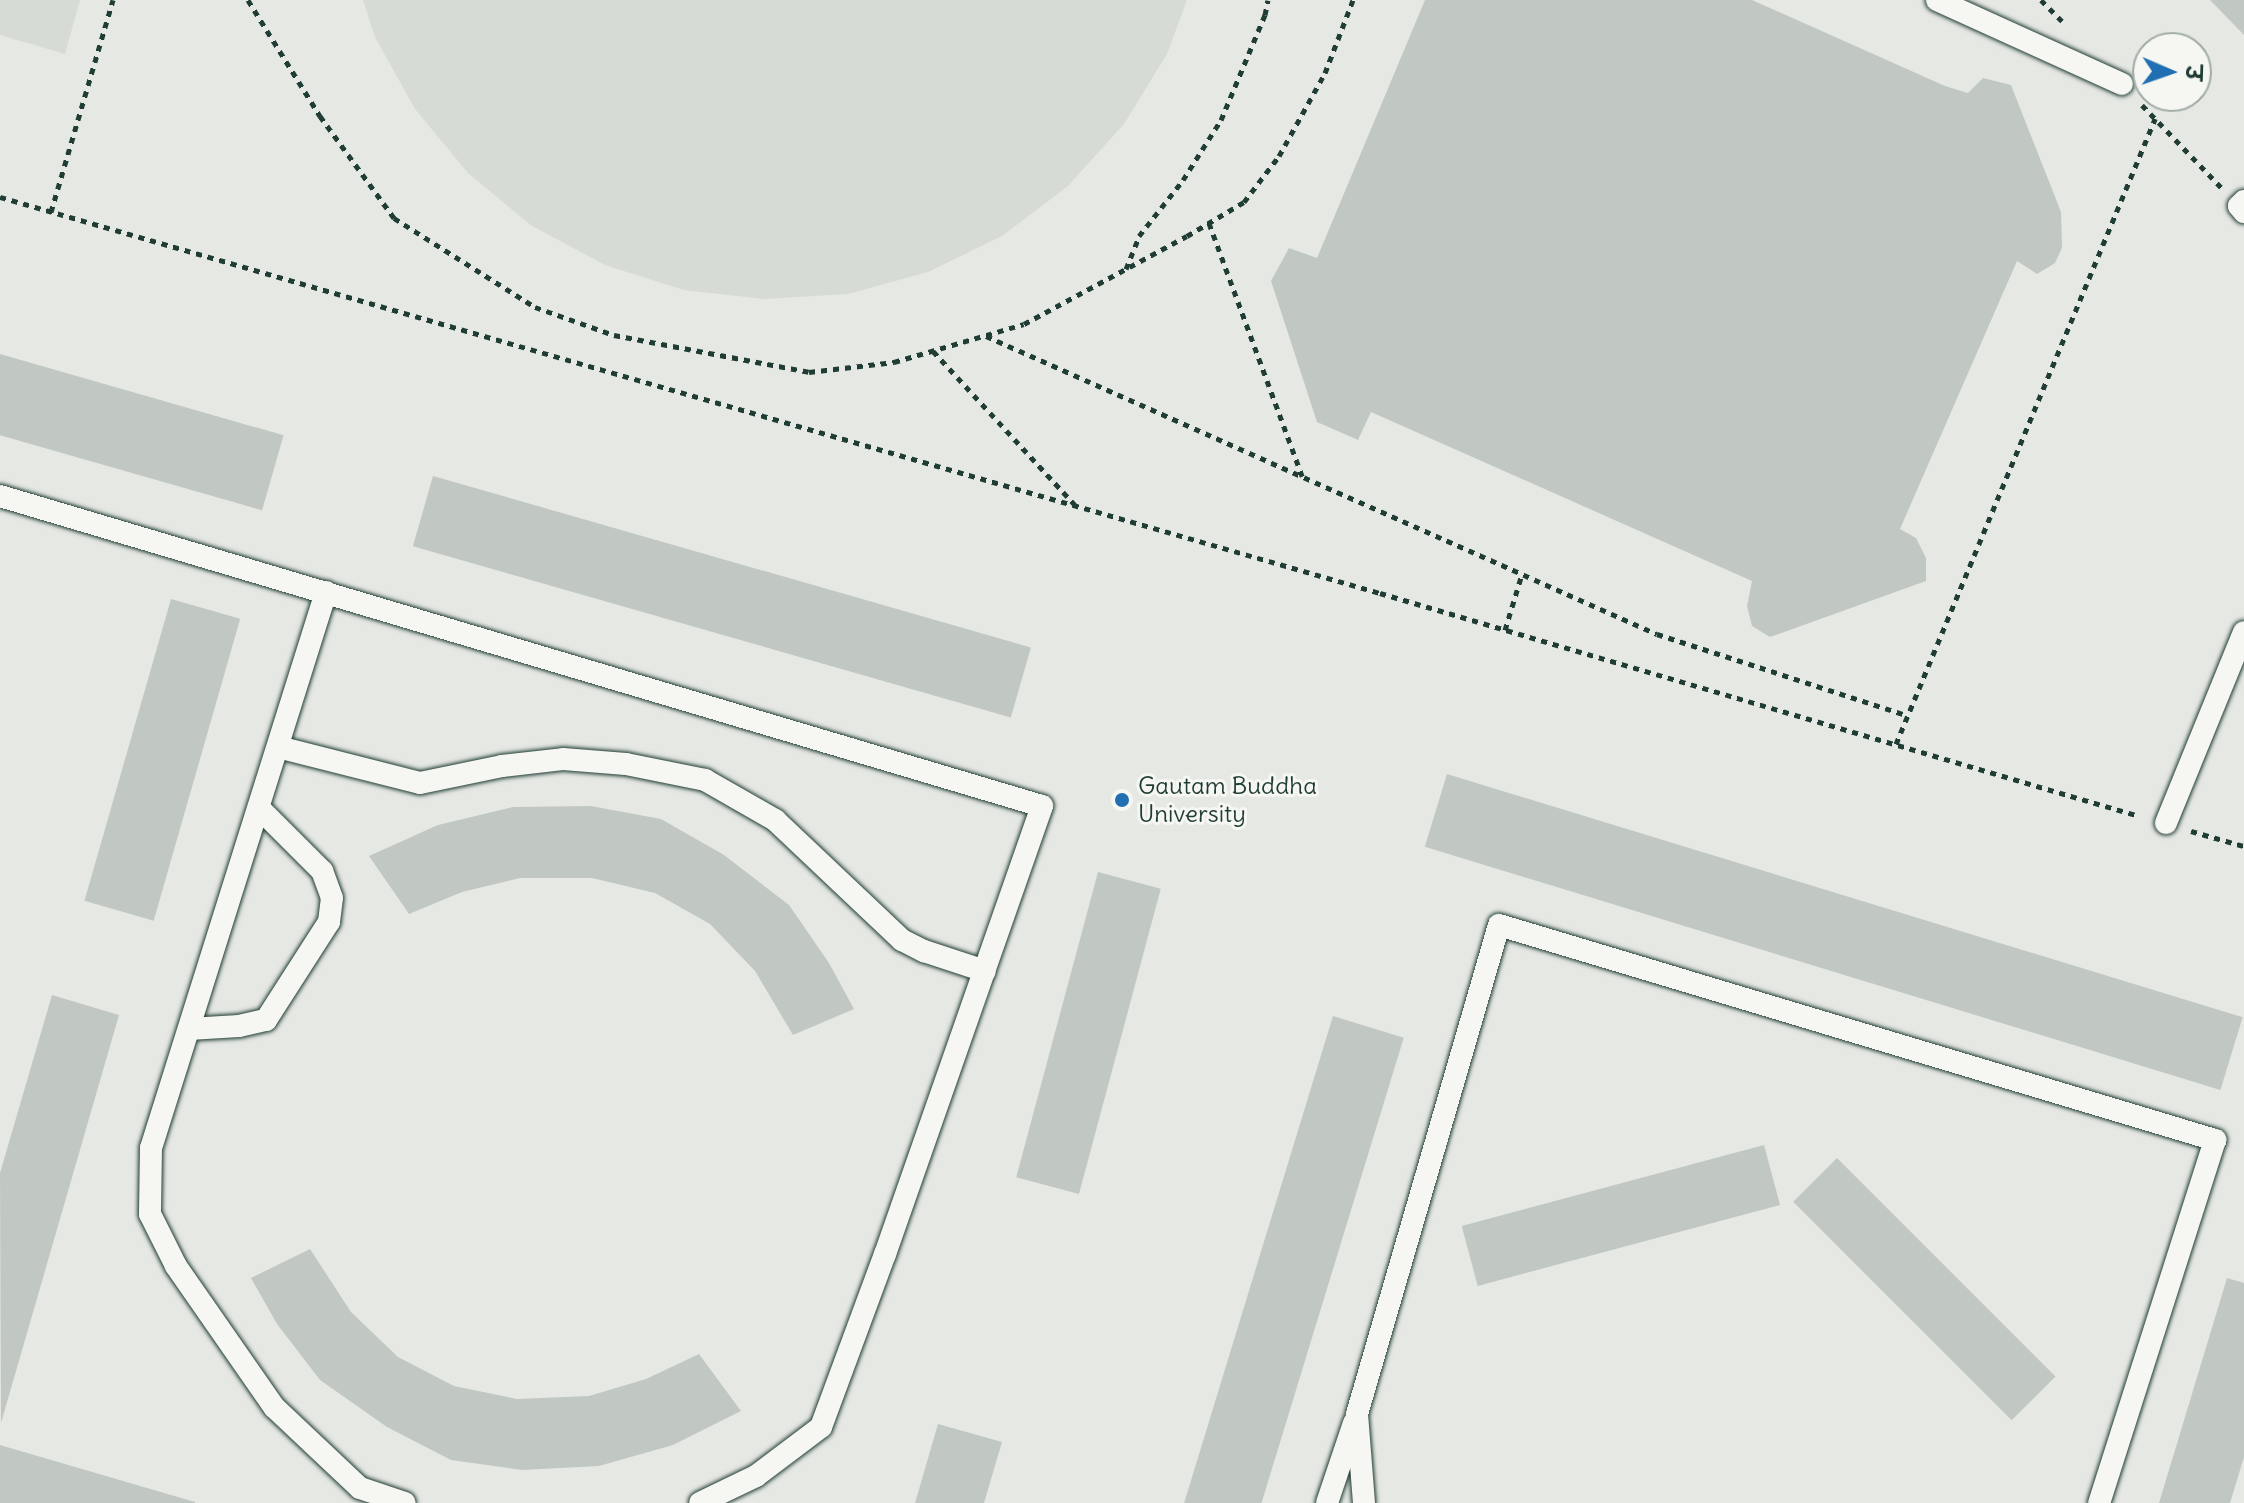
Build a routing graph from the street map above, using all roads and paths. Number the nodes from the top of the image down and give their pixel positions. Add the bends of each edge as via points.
1 (113, 0) edge
2 (248, 0) edge
3 (1268, 0) edge
4 (1353, 0) edge
5 (1937, 0) edge
6 (2122, 84) dead end
7 (2155, 119) dead end
8 (0, 197) edge
9 (2244, 201) edge
10 (51, 212) junction
11 (2244, 212) edge
12 (1209, 223) junction
13 (1126, 269) junction
14 (985, 335) junction
15 (933, 351) junction
16 (1302, 477) junction
17 (0, 496) edge
18 (1075, 505) junction
19 (1522, 574) junction
20 (326, 592) junction
21 (1505, 630) junction
22 (2244, 632) edge
23 (1907, 715) junction
24 (1896, 744) junction
25 (278, 747) junction
26 (259, 808) junction
27 (2166, 823) junction
28 (2244, 846) edge
29 (985, 971) junction
30 (189, 1029) junction
31 (1357, 1414) junction
32 (405, 1503) edge
33 (700, 1503) edge
34 (1327, 1503) edge
35 (1364, 1503) edge
36 (2099, 1503) edge

1 - 10 path
2 - 15 path via 320,116 394,218 535,307 614,335 809,372 894,362
3 - 13 path via 1221,120 1139,236
4 - 12 path via 1325,73 1279,156 1244,202
5 - 6 lane
7 - 23 path
8 - 10 path
9 - 11 lane via 2239,206
10 - 18 path
12 - 13 path
12 - 16 path
13 - 14 path via 1024,324
14 - 15 path
14 - 16 path
15 - 18 path
16 - 19 path
17 - 20 lane
18 - 21 path
19 - 21 path
19 - 23 path via 1657,634
20 - 25 lane
20 - 29 lane via 1042,806
21 - 24 path
22 - 27 lane
23 - 24 path
24 - 27 path
25 - 26 lane
25 - 29 lane via 420,783 563,759 626,764 705,780 775,820 902,940
26 - 30 lane
26 - 30 lane via 322,871 332,898 329,922 266,1020
27 - 28 path
29 - 33 lane via 821,1427 756,1476
30 - 32 lane via 151,1148 150,1214 176,1266 274,1407 360,1488
31 - 34 lane
31 - 35 lane
31 - 36 lane via 1499,925 2215,1140

